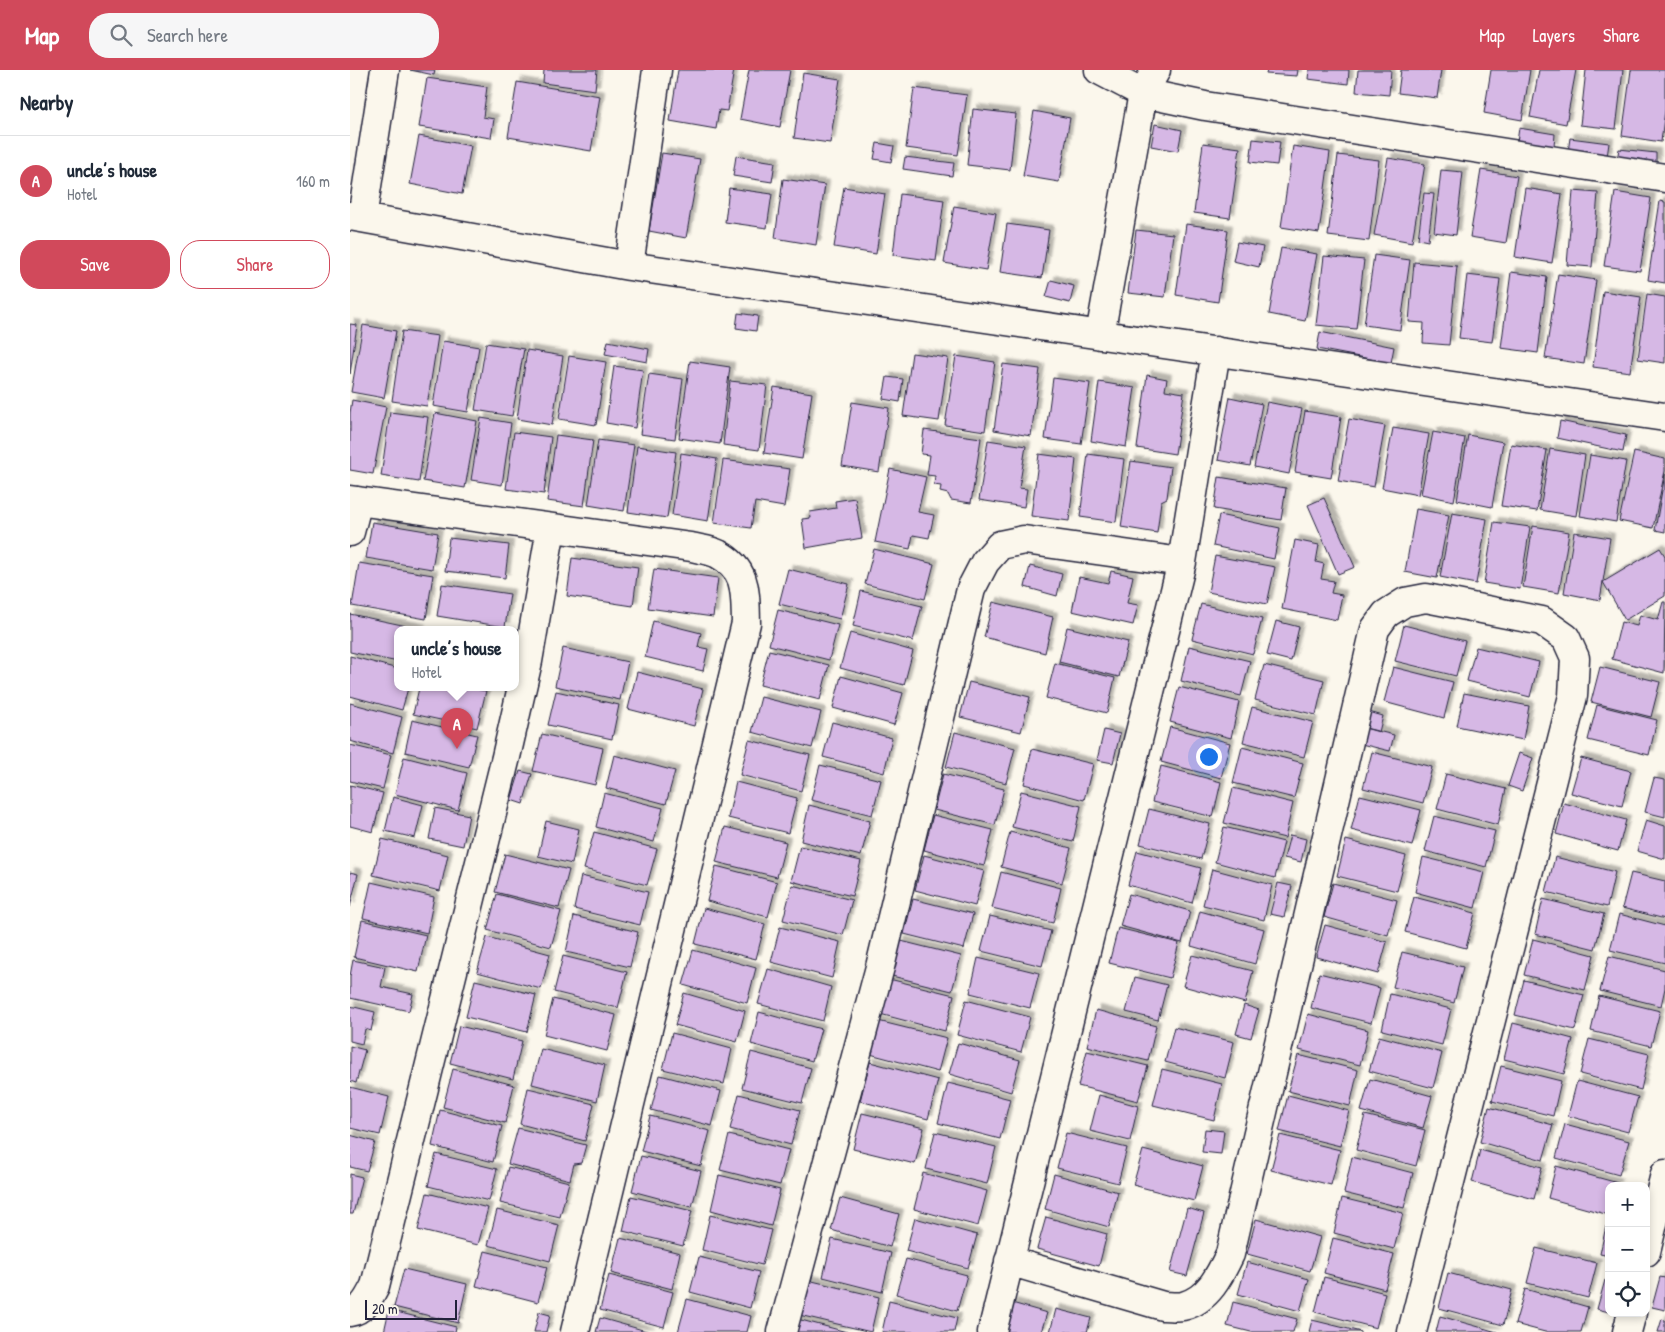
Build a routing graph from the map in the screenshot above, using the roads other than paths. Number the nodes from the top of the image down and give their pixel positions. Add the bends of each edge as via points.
1 (385, 70) edge
2 (657, 70) edge
3 (1099, 70) edge
4 (1149, 82) edge
5 (1665, 178) edge
6 (356, 217) edge
7 (629, 266) junction
8 (1100, 335) junction
9 (1216, 351) junction
10 (1665, 417) edge
11 (354, 500) edge
12 (550, 528) junction
13 (350, 532) edge
14 (1182, 562) junction
15 (1665, 1174) edge
16 (1650, 1236) edge
17 (1009, 1261) junction
18 (350, 1312) edge
19 (1631, 1317) edge
20 (575, 1332) edge
21 (782, 1332) edge
22 (992, 1332) edge
23 (1412, 1332) edge
24 (1627, 1332) edge

1 - 6 street
2 - 7 street
3 - 4 street
4 - 5 street via 1205,106
4 - 8 street
6 - 7 street
7 - 8 street
8 - 9 street
9 - 10 street
9 - 14 street
11 - 12 street
11 - 13 street
12 - 18 street via 528,661 506,757 375,1286 367,1302
12 - 20 street via 691,547 718,554 739,570 746,594 746,623
14 - 17 street
14 - 21 street via 1024,540 1000,545 985,562 971,589 880,967
15 - 16 street
17 - 22 street
17 - 23 street via 1163,1306 1183,1306 1202,1297 1219,1277 1230,1254 1375,629 1386,614 1405,602 1426,598 1542,621 1566,638 1575,658 1572,696
19 - 24 street

